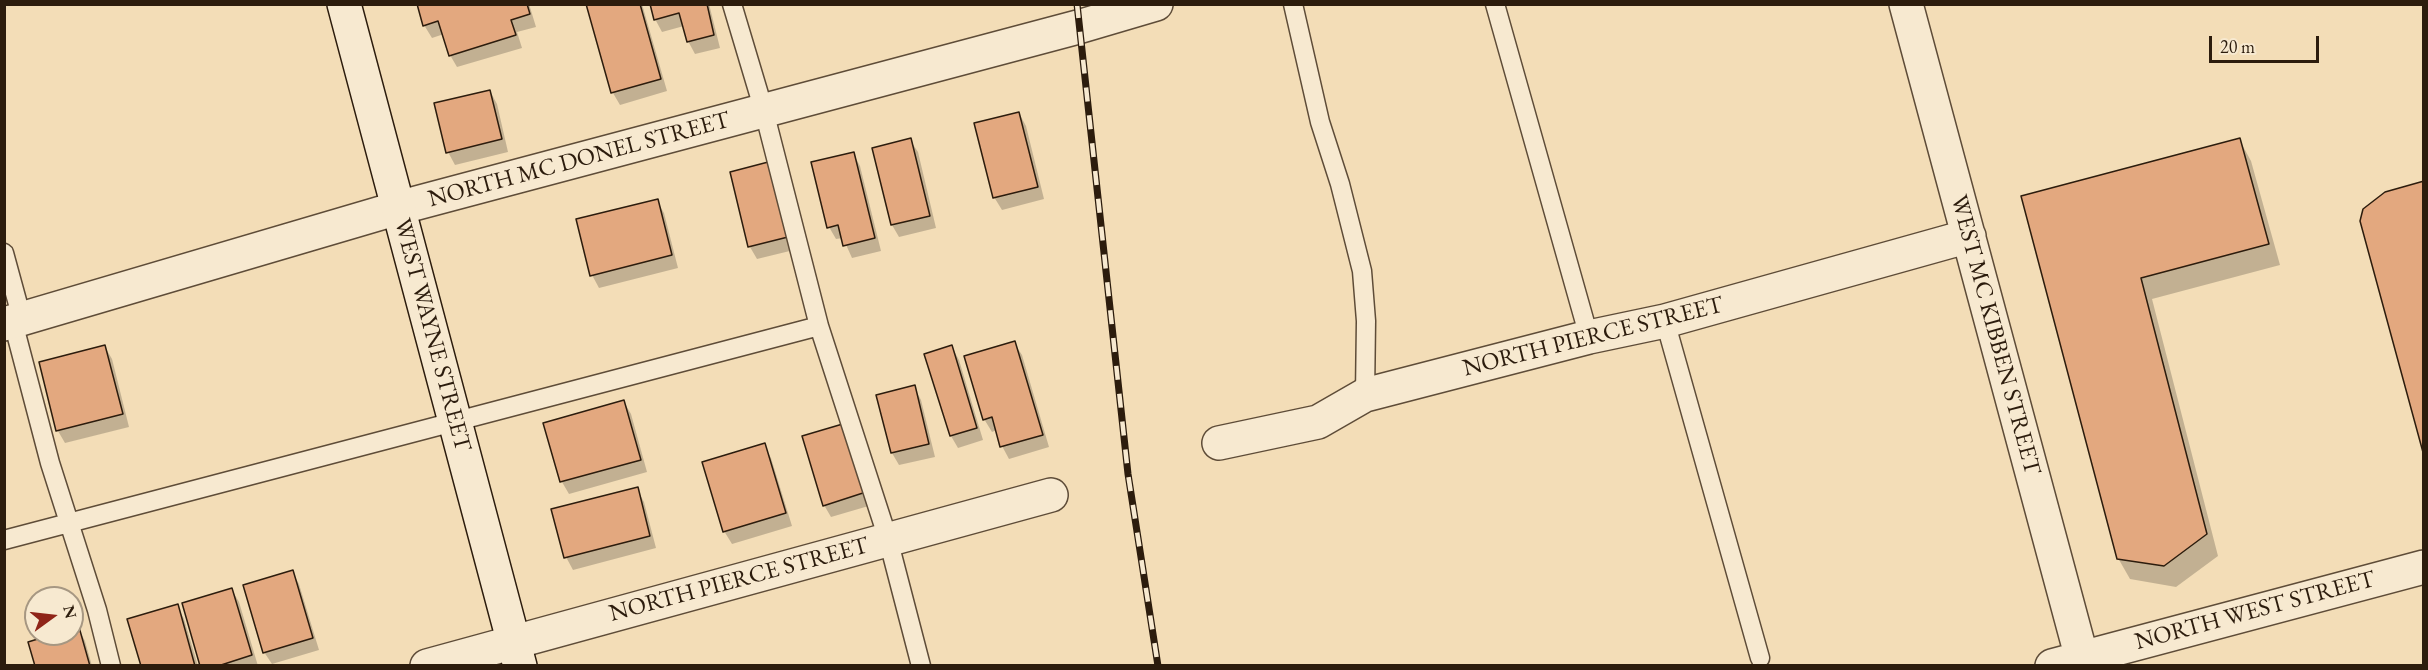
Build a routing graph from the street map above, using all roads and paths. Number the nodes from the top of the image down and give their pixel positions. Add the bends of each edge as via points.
1 (344, 4) edge
2 (732, 4) edge
3 (1156, 4) edge
4 (1293, 4) edge
5 (1495, 4) edge
6 (1906, 4) edge
7 (764, 111) junction
8 (398, 208) junction
9 (1969, 236) junction
10 (4, 254) edge
11 (1665, 321) junction
12 (13, 322) edge
13 (819, 326) junction
14 (1588, 337) junction
15 (1365, 394) junction
16 (454, 420) junction
17 (1219, 443) dead end
18 (1051, 495) dead end
19 (70, 522) junction
20 (888, 539) junction
21 (4, 540) edge
22 (2424, 567) edge
23 (517, 654) edge
24 (1760, 658) dead end
25 (2072, 663) edge
26 (111, 666) edge
27 (426, 666) edge
28 (921, 666) edge

1 - 8 street, WEST WAYNE STREET
2 - 7 lane
3 - 7 street, NORTH MC DONEL STREET
4 - 15 lane via 1320,122 1362,271
5 - 14 lane
6 - 9 street, WEST MC KIBBEN STREET
7 - 8 street, NORTH MC DONEL STREET
7 - 13 lane
8 - 12 street, NORTH MC DONEL STREET
8 - 16 street, WEST WAYNE STREET
9 - 11 street, NORTH PIERCE STREET
9 - 25 street, WEST MC KIBBEN STREET
10 - 12 lane
11 - 14 street, NORTH PIERCE STREET
11 - 24 lane
12 - 19 lane via 50,463
13 - 16 lane
13 - 20 lane
14 - 15 street, NORTH PIERCE STREET
15 - 17 street, NORTH PIERCE STREET via 1318,422
16 - 19 lane
16 - 23 street, WEST WAYNE STREET
18 - 20 street, NORTH PIERCE STREET
19 - 21 lane
19 - 26 lane
20 - 23 street, NORTH PIERCE STREET
20 - 28 lane
22 - 25 street, NORTH WEST STREET
23 - 27 street, NORTH PIERCE STREET

